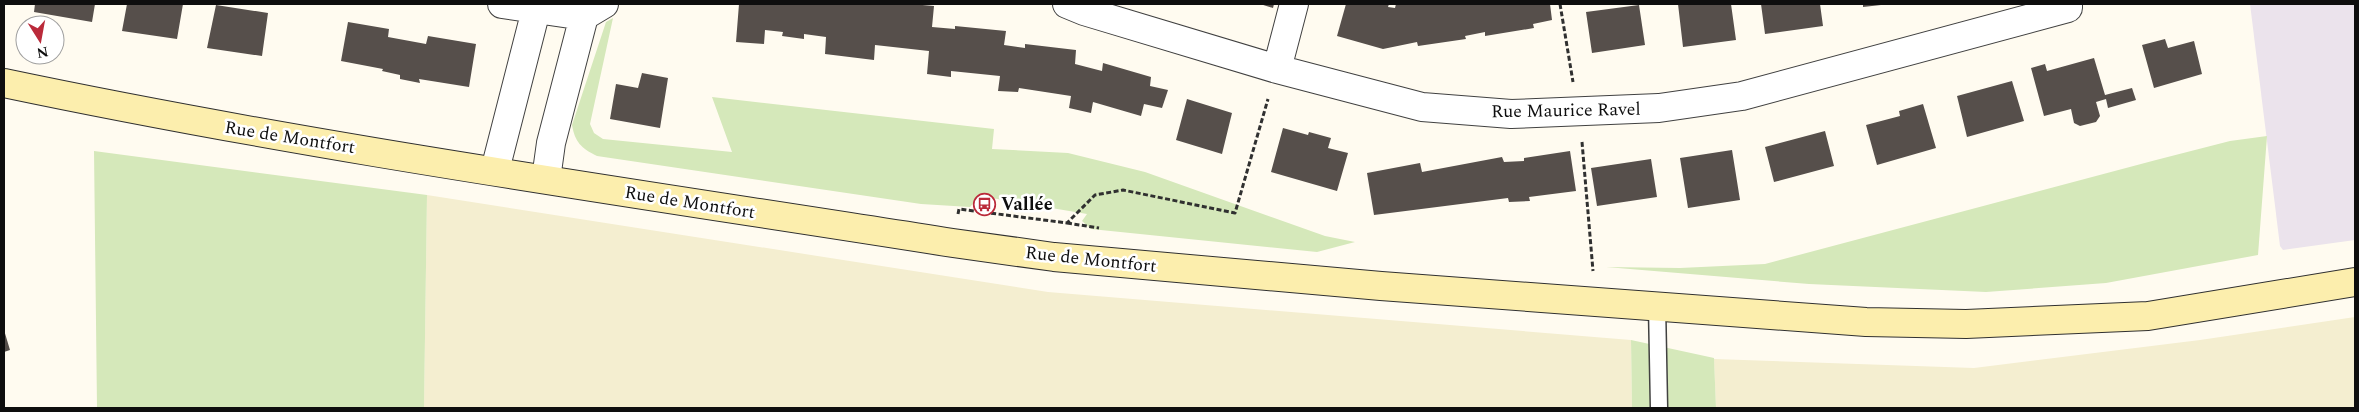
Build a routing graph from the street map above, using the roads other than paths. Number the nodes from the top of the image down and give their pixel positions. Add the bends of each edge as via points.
1 (502, 4) edge
2 (1067, 4) edge
3 (1294, 4) edge
4 (2068, 6) edge
5 (536, 10) junction
6 (594, 10) edge
7 (1277, 69) junction
8 (4, 83) edge
9 (495, 170) junction
10 (546, 179) junction
11 (2355, 282) edge
12 (1657, 305) junction
13 (1659, 408) edge

1 - 5 street
2 - 7 street, Rue Maurice Ravel via 1084,12
3 - 7 street
4 - 7 street, Rue Maurice Ravel via 1742,96 1659,108 1511,114 1422,108
5 - 6 street
5 - 9 street
6 - 10 street via 551,143
8 - 9 main road, Rue de Montfort via 168,117
9 - 10 main road, Rue de Montfort
10 - 12 main road, Rue de Montfort via 953,244 1064,258 1381,286
11 - 12 main road, Rue de Montfort via 2148,316 1966,324 1866,322
12 - 13 lane

